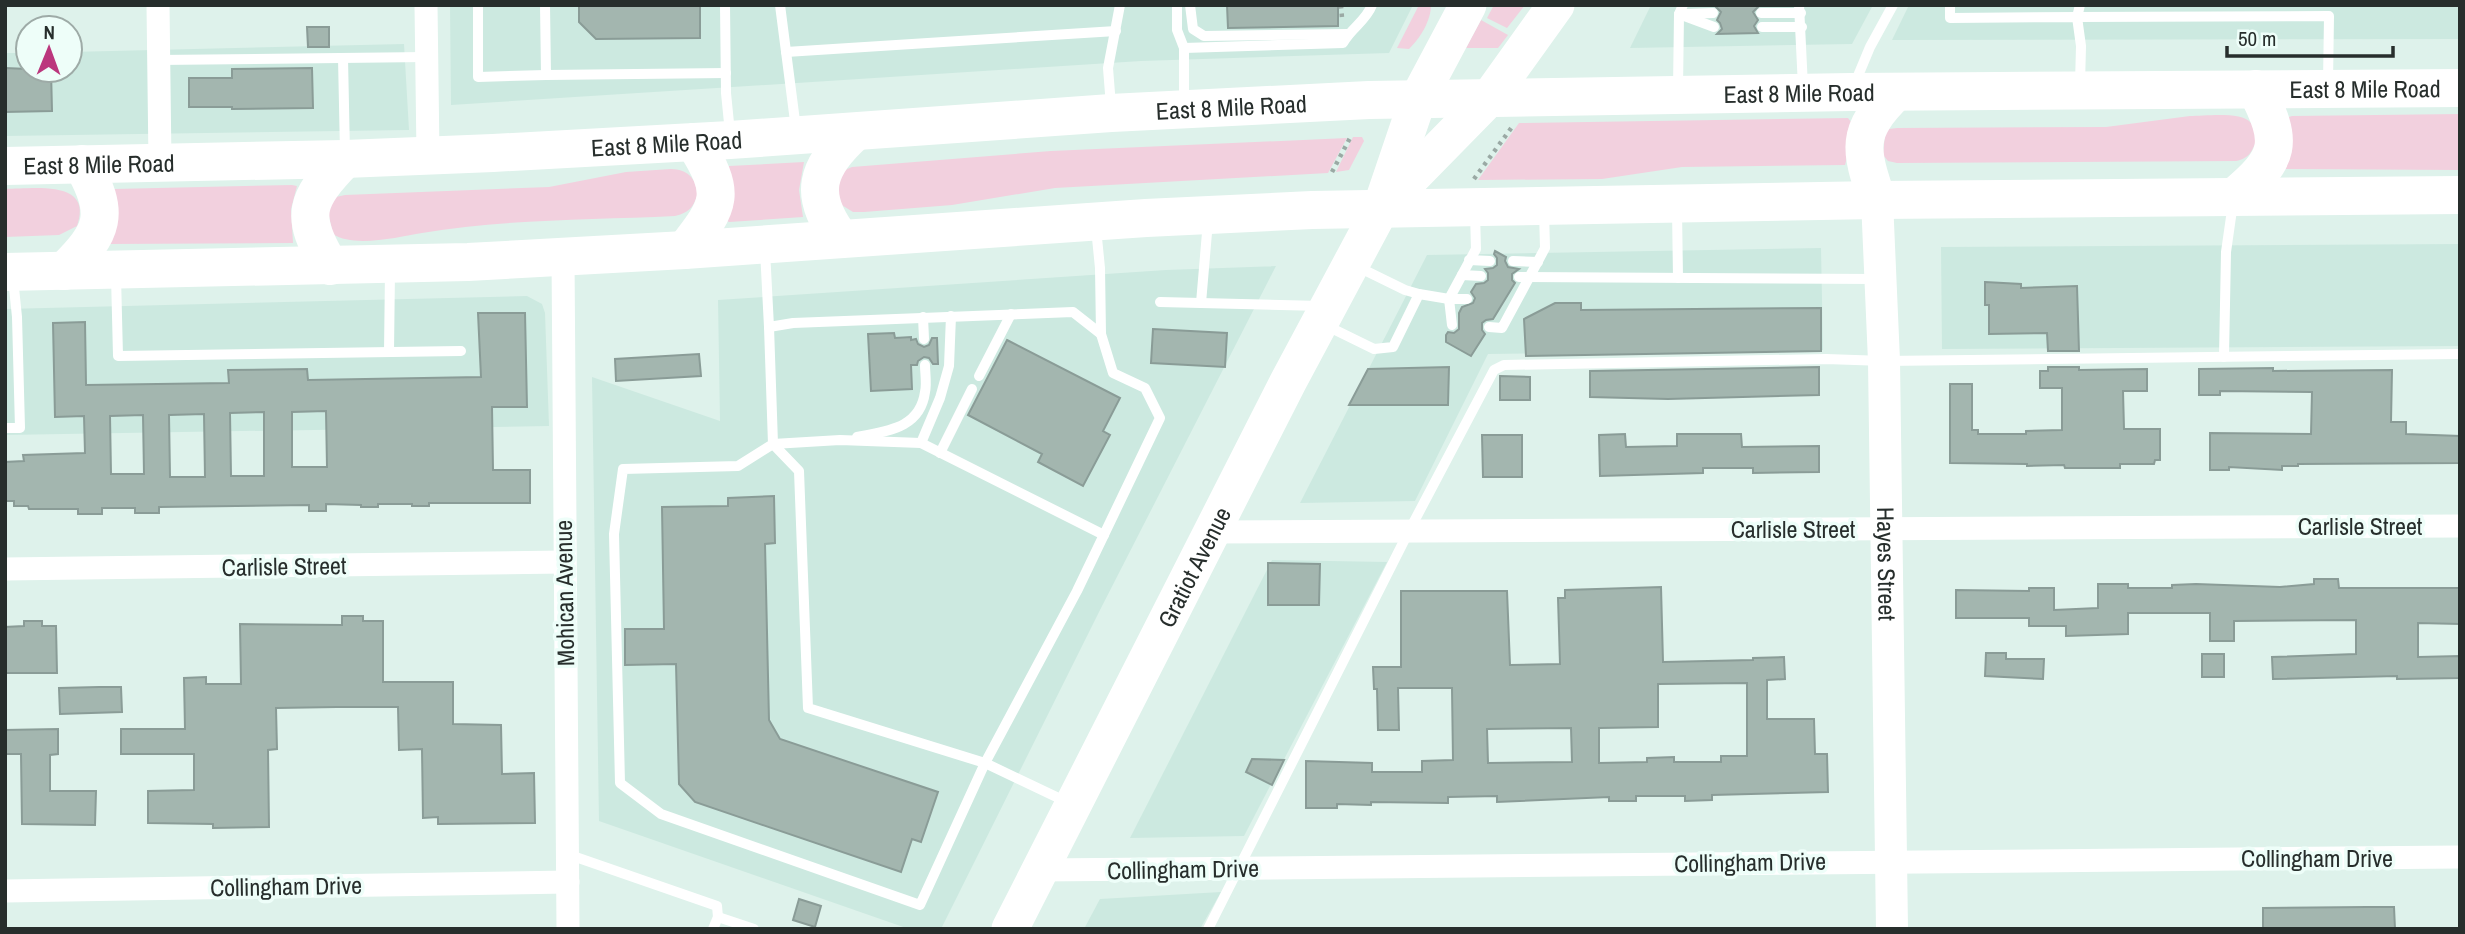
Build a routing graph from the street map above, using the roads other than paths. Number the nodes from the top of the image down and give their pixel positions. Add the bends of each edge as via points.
1 (158, 5) edge
2 (426, 5) edge
3 (478, 5) edge
4 (545, 5) edge
5 (724, 5) edge
6 (780, 5) edge
7 (1120, 5) edge
8 (1177, 5) edge
9 (1190, 5) edge
10 (1372, 5) edge
11 (1468, 5) edge
12 (1556, 5) edge
13 (1694, 5) edge
14 (1893, 5) edge
15 (1950, 5) edge
16 (1679, 8) edge
17 (1800, 9) edge
18 (2328, 10) edge
19 (2078, 11) edge
20 (1713, 13) dead end
21 (1761, 13) dead end
22 (1714, 27) dead end
23 (1762, 27) dead end
24 (1802, 27) junction
25 (1116, 31) junction
26 (1348, 34) junction
27 (1184, 48) junction
28 (786, 52) junction
29 (426, 57) junction
30 (343, 58) junction
31 (158, 60) junction
32 (726, 73) junction
33 (546, 75) junction
34 (2460, 88) edge
35 (2256, 89) junction
36 (2328, 89) junction
37 (2080, 90) junction
38 (1851, 92) junction
39 (1896, 92) junction
40 (1803, 93) junction
41 (1678, 95) junction
42 (1419, 99) junction
43 (1184, 109) junction
44 (1502, 109) junction
45 (1111, 113) junction
46 (855, 132) junction
47 (797, 135) junction
48 (712, 141) junction
49 (428, 155) junction
50 (345, 159) junction
51 (160, 163) junction
52 (82, 164) junction
53 (5, 166) edge
54 (1474, 193) junction
55 (2460, 195) edge
56 (2234, 197) junction
57 (1877, 200) junction
58 (1677, 203) junction
59 (1544, 205) junction
60 (1381, 208) junction
61 (1208, 214) junction
62 (1096, 221) junction
63 (841, 239) junction
64 (764, 244) junction
65 (685, 250) junction
66 (563, 257) junction
67 (1469, 260) junction
68 (1490, 261) dead end
69 (1513, 261) dead end
70 (1538, 262) junction
71 (1350, 263) junction
72 (390, 264) junction
73 (330, 266) junction
74 (116, 270) junction
75 (64, 271) junction
76 (9, 272) edge
77 (1462, 275) junction
78 (1481, 276) dead end
79 (1524, 277) junction
80 (1678, 278) junction
81 (1880, 279) junction
82 (1419, 294) junction
83 (1449, 299) junction
84 (1467, 299) dead end
85 (1505, 300) dead end
86 (1517, 301) junction
87 (1160, 302) dead end
88 (1201, 303) junction
89 (1011, 314) junction
90 (1323, 314) junction
91 (923, 317) junction
92 (951, 317) junction
93 (1452, 325) dead end
94 (769, 327) junction
95 (1489, 327) dead end
96 (1101, 334) junction
97 (924, 339) dead end
98 (461, 351) dead end
99 (389, 352) junction
100 (2460, 354) edge
101 (2224, 357) junction
102 (1884, 361) junction
103 (925, 365) dead end
104 (979, 376) dead end
105 (972, 389) dead end
106 (5, 428) edge
107 (841, 440) junction
108 (921, 443) junction
109 (773, 444) junction
110 (940, 453) junction
111 (2460, 526) edge
112 (1887, 529) junction
113 (1409, 531) junction
114 (1211, 532) junction
115 (1104, 536) junction
116 (564, 562) junction
117 (5, 569) edge
118 (985, 763) junction
119 (1073, 805) junction
120 (567, 854) junction
121 (2460, 857) edge
122 (1891, 861) junction
123 (1241, 868) junction
124 (1040, 870) junction
125 (568, 882) junction
126 (5, 891) edge
127 (718, 917) junction
128 (572, 927) edge
129 (713, 929) edge
130 (754, 929) edge
131 (1010, 929) edge
132 (1208, 929) edge
133 (1892, 929) edge

1 - 31 street
2 - 29 street
3 - 33 lane via 478,76
4 - 33 lane
5 - 32 lane
6 - 28 lane
7 - 25 lane
8 - 27 lane via 1177,30
9 - 26 lane via 1193,29 1204,36
10 - 26 lane
11 - 42 main road, Gratiot Avenue
12 - 44 main road, Gratiot Avenue
13 - 16 lane
14 - 38 lane
15 - 19 lane via 1950,18
16 - 20 lane
16 - 22 lane
16 - 41 lane
17 - 21 lane
17 - 24 lane
18 - 19 lane
18 - 36 lane
19 - 37 lane
23 - 24 lane
24 - 40 lane
25 - 28 lane
25 - 45 lane via 1108,68
26 - 27 lane via 1343,43
27 - 43 lane
28 - 47 lane
29 - 30 lane
29 - 49 street
30 - 31 lane
30 - 50 lane
31 - 51 street
32 - 33 lane
32 - 48 lane
34 - 36 highway, East 8 Mile Road
35 - 36 highway, East 8 Mile Road
35 - 37 highway, East 8 Mile Road
35 - 56 highway via 2274,128 2273,153 2255,179
37 - 39 highway, East 8 Mile Road
38 - 39 highway, East 8 Mile Road
38 - 40 highway, East 8 Mile Road
39 - 57 highway via 1878,109 1865,135 1866,163
40 - 41 highway, East 8 Mile Road
41 - 44 highway, East 8 Mile Road
42 - 43 highway, East 8 Mile Road
42 - 44 highway, East 8 Mile Road
42 - 60 main road, Gratiot Avenue
43 - 45 highway, East 8 Mile Road
44 - 60 main road, Gratiot Avenue
45 - 46 highway, East 8 Mile Road
46 - 47 highway, East 8 Mile Road
46 - 63 highway via 835,149 819,182 824,212
47 - 48 highway, East 8 Mile Road
48 - 49 highway, East 8 Mile Road
48 - 65 highway via 717,200
49 - 50 highway, East 8 Mile Road
50 - 51 highway, East 8 Mile Road
50 - 73 highway via 323,182 310,210 312,233
51 - 52 highway, East 8 Mile Road
52 - 53 highway, East 8 Mile Road
52 - 75 highway via 99,198 99,223 86,250
54 - 59 highway
54 - 60 highway
54 - 67 lane via 1475,249
55 - 56 highway
56 - 57 highway
56 - 101 lane via 2226,252
57 - 58 highway
57 - 81 street, Hayes Street
58 - 59 highway
58 - 80 lane
59 - 70 lane via 1545,248
60 - 61 highway
60 - 71 main road, Gratiot Avenue
61 - 62 highway
61 - 88 lane
62 - 63 highway
62 - 96 lane
63 - 64 highway
64 - 65 highway
64 - 94 lane
65 - 66 highway
66 - 72 highway
66 - 116 street, Mohican Avenue
67 - 68 lane
67 - 77 lane
69 - 70 lane
70 - 79 lane
71 - 82 lane
71 - 90 main road, Gratiot Avenue
72 - 73 highway
72 - 99 lane
73 - 74 highway
74 - 75 highway
74 - 99 lane via 118,356
75 - 76 highway
76 - 106 lane via 17,317 20,428
77 - 78 lane
77 - 83 lane
79 - 80 lane
79 - 86 lane
80 - 81 lane
81 - 102 street, Hayes Street
82 - 83 lane
82 - 90 lane via 1393,347 1374,349
83 - 84 lane
83 - 93 lane
85 - 86 lane
86 - 95 lane via 1502,328
87 - 88 lane
88 - 90 lane
89 - 92 lane
89 - 96 lane via 1073,312
89 - 104 lane
90 - 114 main road, Gratiot Avenue
91 - 92 lane
91 - 94 lane
91 - 97 lane
92 - 108 lane via 948,366
94 - 109 lane
96 - 115 lane via 1113,373 1145,388 1160,418
98 - 99 lane
100 - 101 lane
101 - 102 lane
102 - 112 street, Hayes Street
102 - 113 lane via 1504,365 1494,370
103 - 107 lane via 925,393 919,411 902,427
105 - 110 lane
107 - 108 lane
107 - 109 lane
108 - 110 lane
109 - 118 lane via 799,471 808,708
109 - 118 lane via 738,466 622,469 614,534 620,783 661,814 920,905
110 - 115 lane
111 - 112 street, Carlisle Street
112 - 113 street, Carlisle Street
112 - 122 street, Hayes Street
113 - 114 street, Carlisle Street
113 - 123 lane
114 - 119 main road, Gratiot Avenue
115 - 118 lane
116 - 117 street, Carlisle Street
116 - 120 street, Mohican Avenue
118 - 119 lane
119 - 124 main road, Gratiot Avenue
120 - 125 street, Mohican Avenue
120 - 127 lane via 717,906
121 - 122 street, Collingham Drive
122 - 123 street, Collingham Drive
122 - 133 street, Hayes Street
123 - 124 street, Collingham Drive
123 - 132 lane
124 - 131 main road, Gratiot Avenue
125 - 126 street, Collingham Drive
125 - 128 street, Mohican Avenue
127 - 129 lane
127 - 130 lane

